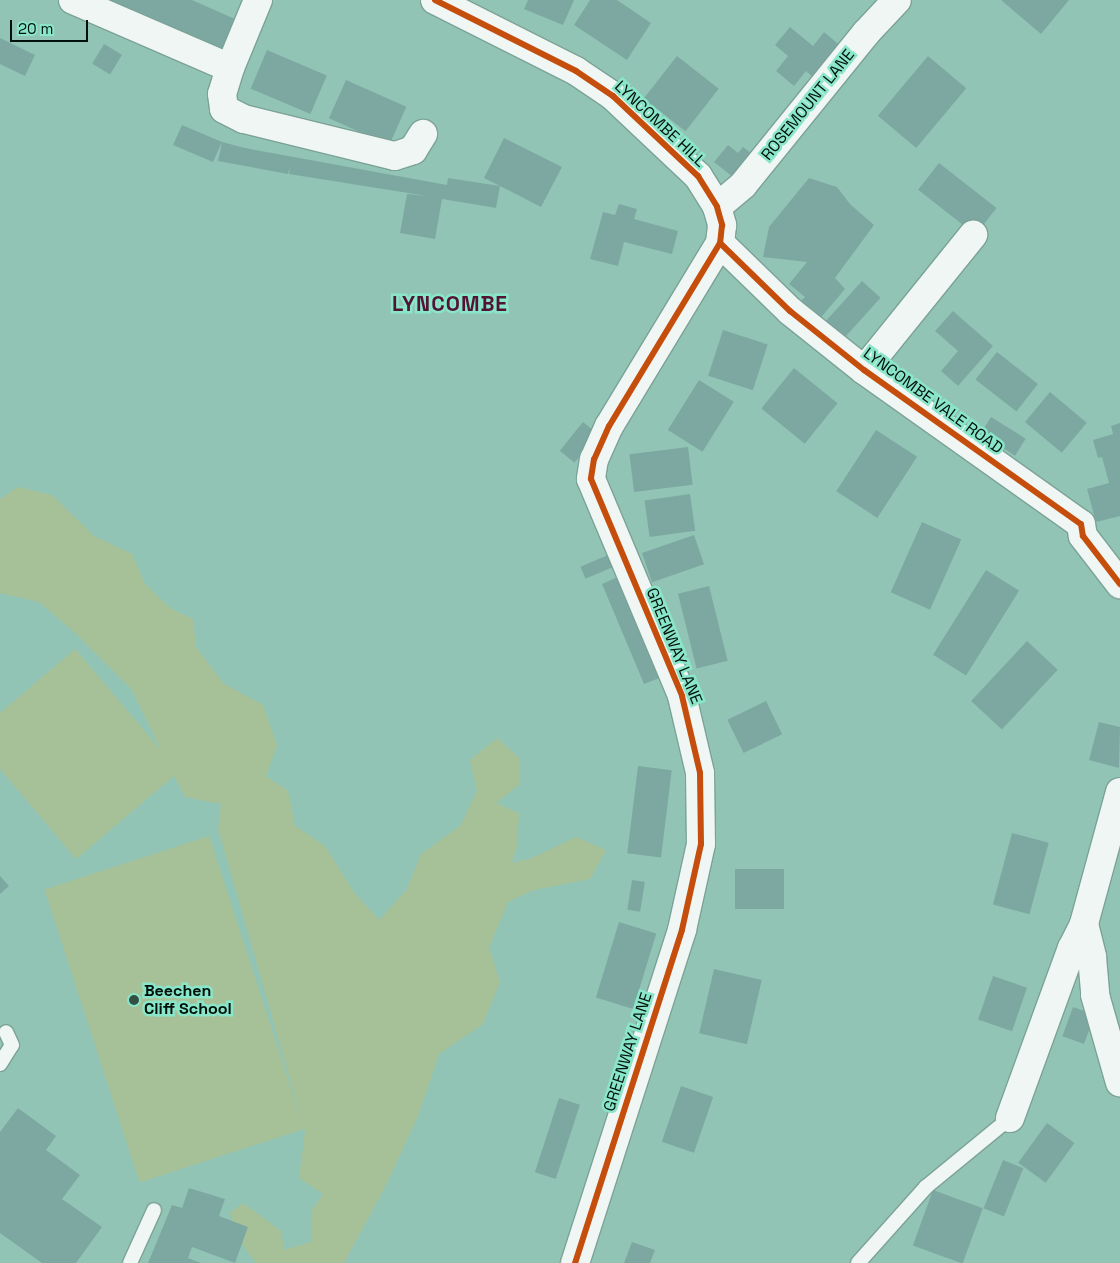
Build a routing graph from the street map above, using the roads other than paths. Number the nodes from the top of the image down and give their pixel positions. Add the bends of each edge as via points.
1 (73, 0) edge
2 (258, 0) edge
3 (435, 0) edge
4 (897, 0) edge
5 (230, 68) junction
6 (423, 134) dead end
7 (717, 207) junction
8 (973, 235) dead end
9 (720, 243) junction
10 (864, 370) junction
11 (1120, 584) edge
12 (1120, 792) edge
13 (1084, 924) junction
14 (6, 1032) dead end
15 (0, 1064) edge
16 (1120, 1083) edge
17 (1010, 1118) joint
18 (154, 1210) dead end
19 (130, 1263) edge
20 (575, 1263) edge
21 (858, 1263) edge

1 - 5 street
2 - 5 street
3 - 7 street, LYNCOMBE HILL via 576,71 612,96 698,176
4 - 7 street, ROSEMOUNT LANE via 866,32 749,178
5 - 6 street via 222,94 224,109 244,119 395,156 413,150
7 - 9 street, LYNCOMBE HILL via 722,226
8 - 10 street
9 - 10 street, LYNCOMBE VALE ROAD via 790,311
9 - 20 street, GREENWAY LANE via 608,426 594,459 590,480 682,696 700,773 702,844 682,930
10 - 11 street, LYNCOMBE VALE ROAD via 1081,524 1083,536
12 - 13 street
13 - 16 street via 1092,957 1095,995
13 - 17 street via 1072,948
14 - 15 lane via 12,1045
17 - 21 lane via 926,1187
18 - 19 lane

